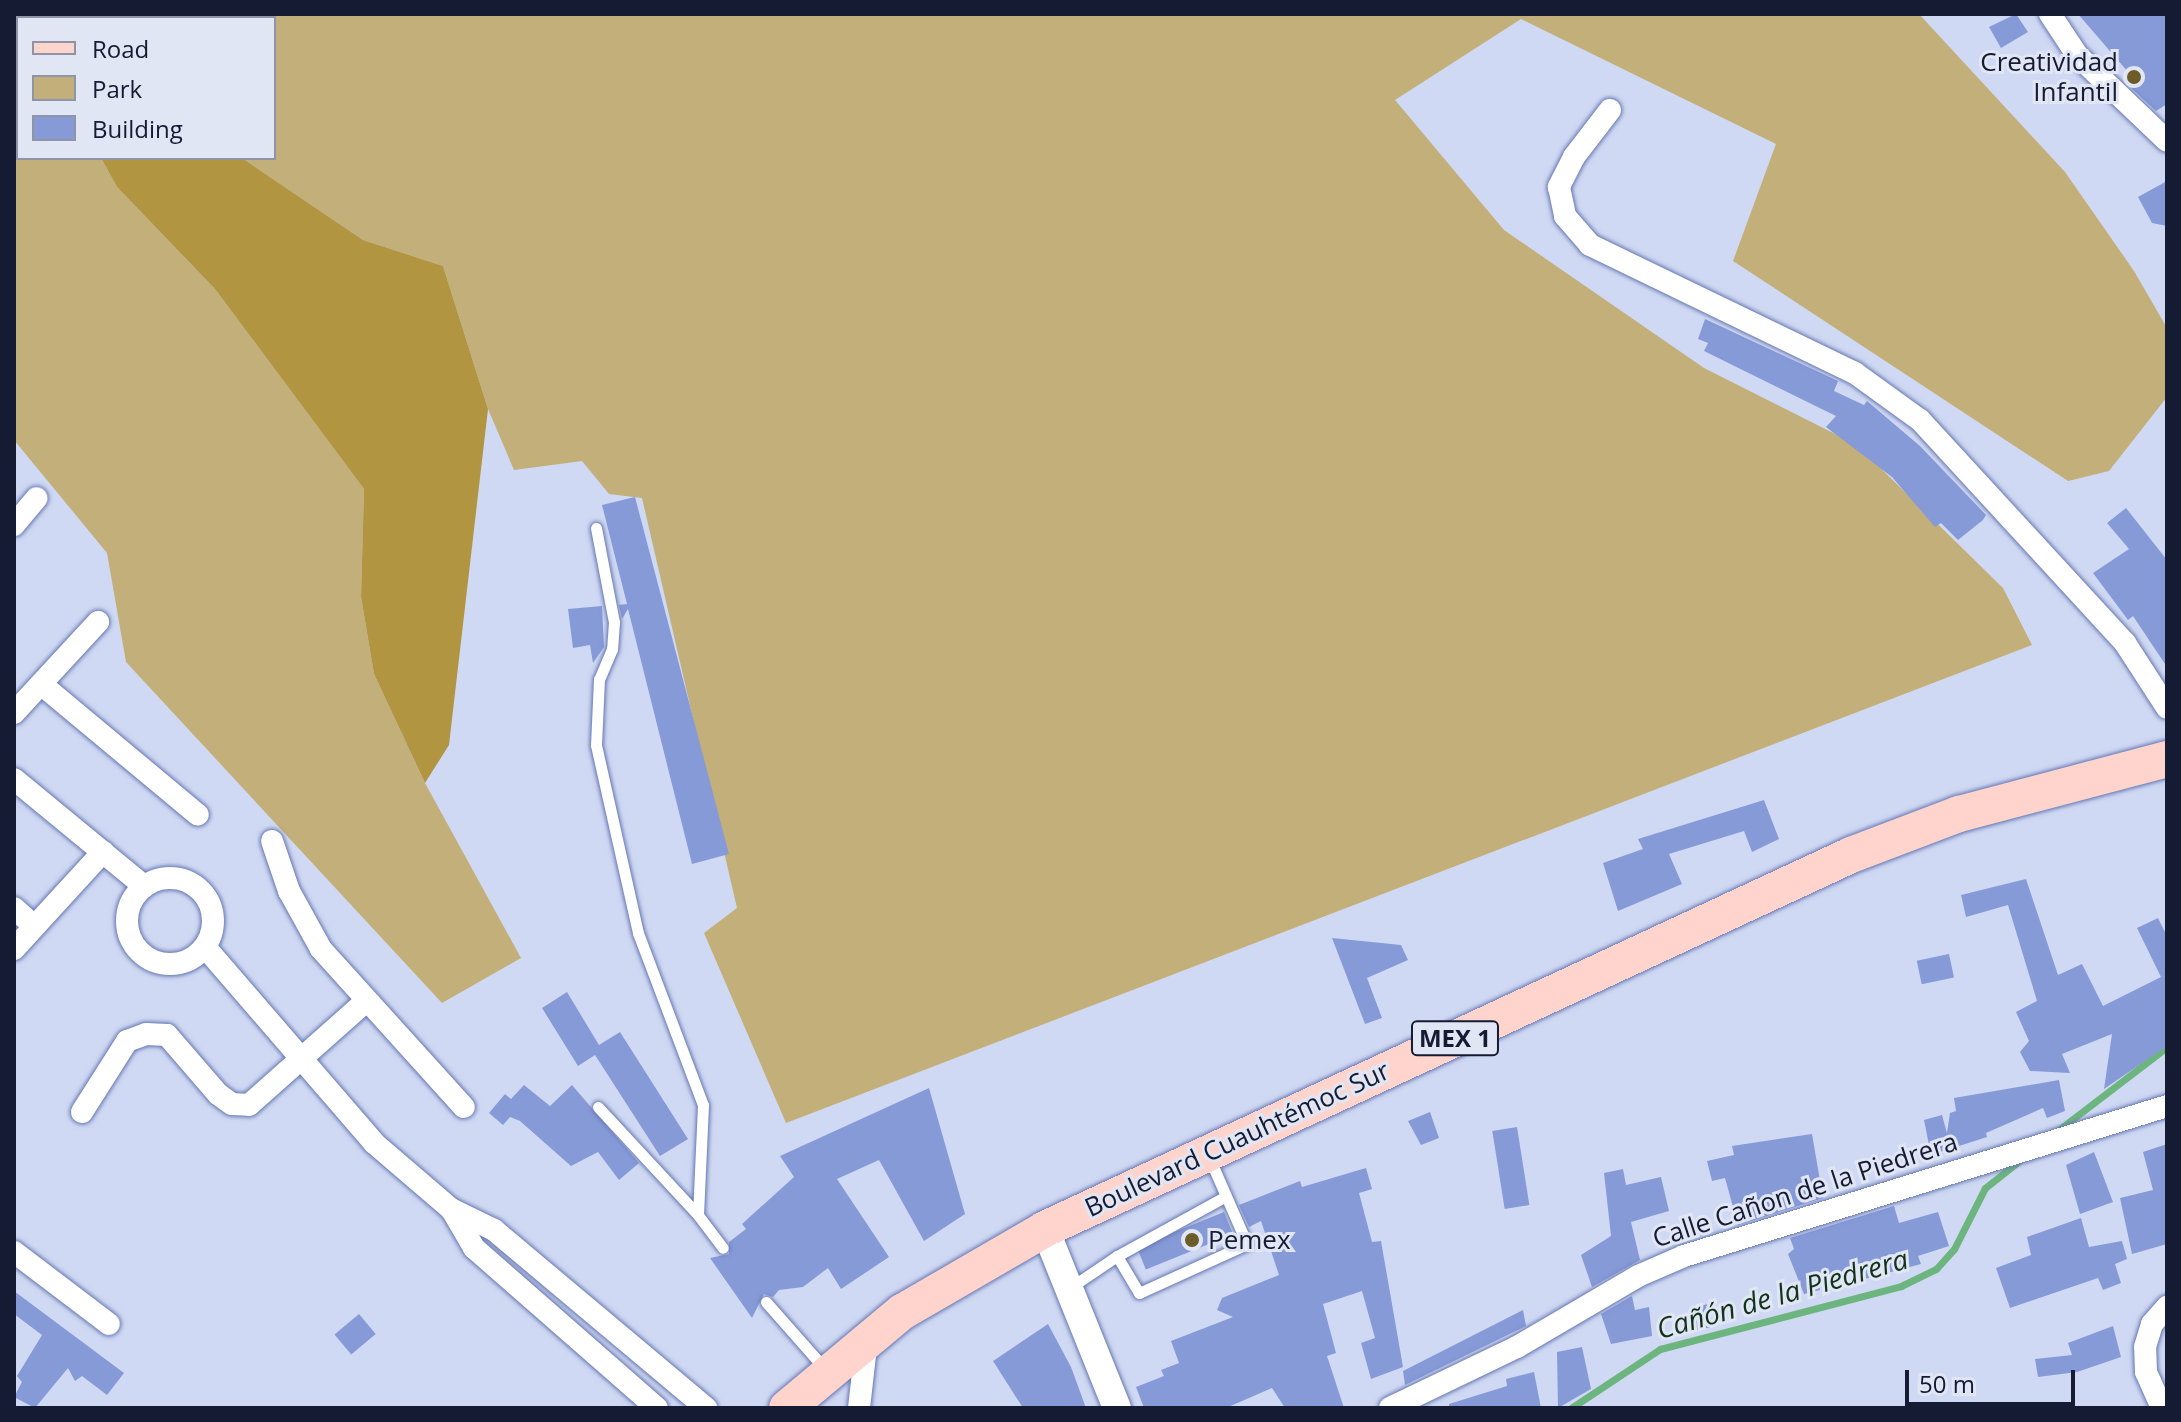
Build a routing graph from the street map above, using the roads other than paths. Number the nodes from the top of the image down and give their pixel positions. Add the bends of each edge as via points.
1 (2050, 14) edge
2 (1610, 110) dead end
3 (2167, 141) edge
4 (37, 498) dead end
5 (14, 525) edge
6 (596, 528) dead end
7 (98, 622) dead end
8 (41, 684) junction
9 (2167, 708) edge
10 (14, 713) edge
11 (2167, 759) edge
12 (14, 779) edge
13 (198, 815) dead end
14 (272, 841) dead end
15 (103, 852) junction
16 (144, 886) junction
17 (14, 908) edge
18 (33, 925) junction
19 (205, 947) junction
20 (14, 949) edge
21 (366, 1001) junction
22 (301, 1063) junction
23 (2167, 1106) edge
24 (464, 1107) dead end
25 (598, 1107) dead end
26 (82, 1112) dead end
27 (1207, 1153) junction
28 (1226, 1196) junction
29 (451, 1209) junction
30 (698, 1215) junction
31 (1045, 1229) junction
32 (723, 1248) dead end
33 (14, 1252) edge
34 (1117, 1256) junction
35 (1071, 1287) junction
36 (574, 1297) junction
37 (766, 1302) dead end
38 (2167, 1307) edge
39 (557, 1320) junction
40 (109, 1324) dead end
41 (867, 1337) junction
42 (828, 1372) junction
43 (657, 1408) edge
44 (706, 1408) edge
45 (787, 1408) edge
46 (859, 1408) edge
47 (1117, 1408) edge
48 (1390, 1408) edge
49 (2162, 1408) edge

1 - 3 street via 2077,55
2 - 9 street via 1574,157 1559,187 1565,216 1590,245 1855,373 1920,420 2125,643
4 - 5 street
6 - 30 lane via 614,622 612,649 599,679 596,745 638,933 703,1105
7 - 8 street
8 - 10 street
8 - 13 street
11 - 27 main road, Boulevard Cuauhtémoc Sur / MEX 1 via 1959,814 1863,850
12 - 15 street
14 - 21 street via 289,891 321,949
15 - 16 street
15 - 18 street
16 - 19 street via 167,877 201,890 213,912
16 - 19 street via 127,917 139,952 173,964
17 - 18 street
18 - 20 street
19 - 22 street
21 - 22 street
21 - 24 street
22 - 26 street via 249,1105 232,1104 167,1035 146,1034 127,1041
22 - 29 street via 374,1143
23 - 48 street, Calle Cañon de la Piedrera via 1684,1256 1638,1276 1517,1347
25 - 30 lane
27 - 28 lane
27 - 31 main road, Boulevard Cuauhtémoc Sur / MEX 1
28 - 34 lane
28 - 34 lane via 1247,1244 1139,1293
29 - 36 street via 494,1230
29 - 39 street via 474,1248
30 - 32 lane
31 - 35 street
31 - 41 main road, Boulevard Cuauhtémoc Sur / MEX 1 via 935,1290
33 - 40 street
34 - 35 lane
35 - 47 street
36 - 39 street
36 - 44 street
37 - 42 lane
38 - 49 street via 2152,1324 2145,1347 2146,1372
39 - 43 street
41 - 42 main road, Boulevard Cuauhtémoc Sur / MEX 1
41 - 46 street
42 - 45 main road, Boulevard Cuauhtémoc Sur / MEX 1

